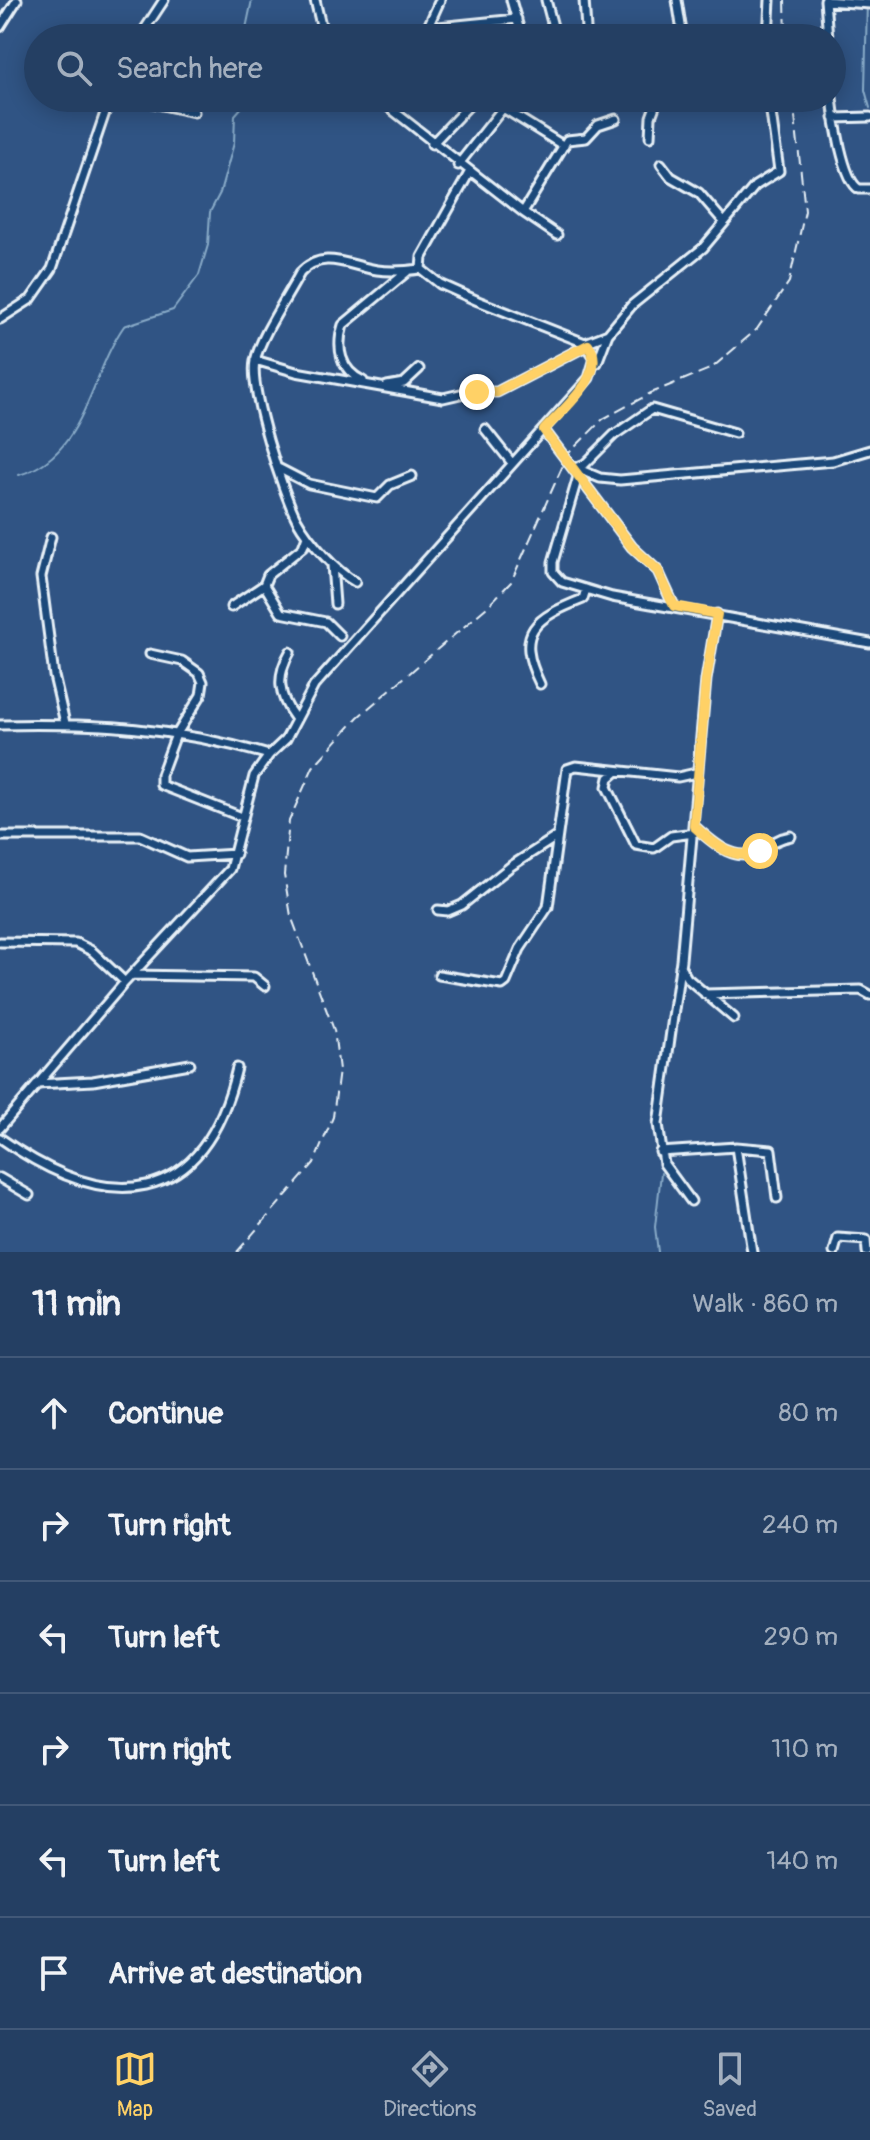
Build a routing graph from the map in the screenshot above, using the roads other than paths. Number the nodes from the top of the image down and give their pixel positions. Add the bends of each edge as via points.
1 (17, 0) edge
2 (164, 0) edge
3 (315, 0) edge
4 (440, 0) edge
5 (511, 0) edge
6 (546, 0) edge
7 (584, 0) edge
8 (677, 0) edge
9 (770, 0) edge
10 (825, 1) edge
11 (870, 4) edge
12 (517, 19) junction
13 (148, 24) edge
14 (321, 24) edge
15 (430, 24) edge
16 (468, 24) edge
17 (518, 24) edge
18 (552, 24) edge
19 (586, 24) edge
20 (681, 24) edge
21 (769, 24) edge
22 (827, 24) edge
23 (0, 27) edge
24 (105, 112) edge
25 (394, 112) edge
26 (463, 112) edge
27 (500, 112) edge
28 (509, 112) edge
29 (653, 112) edge
30 (771, 112) edge
31 (833, 112) edge
32 (870, 117) edge
33 (834, 118) junction
34 (616, 119) dead end
35 (650, 137) dead end
36 (432, 144) junction
37 (564, 146) junction
38 (661, 164) dead end
39 (458, 165) junction
40 (469, 173) junction
41 (870, 189) edge
42 (523, 212) junction
43 (724, 222) junction
44 (557, 235) dead end
45 (421, 269) junction
46 (409, 271) junction
47 (0, 319) edge
48 (608, 334) junction
49 (586, 344) junction
50 (255, 360) junction
51 (596, 365) junction
52 (419, 369) dead end
53 (485, 429) dead end
54 (544, 430) junction
55 (735, 433) dead end
56 (870, 450) edge
57 (512, 463) junction
58 (280, 469) junction
59 (577, 470) junction
60 (412, 476) dead end
61 (307, 536) junction
62 (51, 537) dead end
63 (332, 563) junction
64 (355, 582) dead end
65 (264, 585) junction
66 (586, 589) junction
67 (335, 604) dead end
68 (674, 606) junction
69 (231, 607) dead end
70 (717, 614) junction
71 (340, 636) dead end
72 (870, 643) edge
73 (290, 652) dead end
74 (150, 654) dead end
75 (540, 684) dead end
76 (295, 718) junction
77 (65, 723) junction
78 (0, 725) edge
79 (178, 732) junction
80 (269, 755) junction
81 (617, 771) junction
82 (696, 773) junction
83 (242, 817) junction
84 (694, 829) junction
85 (0, 836) edge
86 (791, 836) dead end
87 (556, 837) junction
88 (236, 854) junction
89 (438, 910) dead end
90 (0, 942) edge
91 (680, 966) junction
92 (132, 975) junction
93 (439, 975) dead end
94 (125, 982) junction
95 (265, 986) dead end
96 (705, 994) junction
97 (870, 995) edge
98 (734, 1018) dead end
99 (190, 1064) dead end
100 (237, 1068) dead end
101 (37, 1084) junction
102 (2, 1122) edge
103 (0, 1138) edge
104 (736, 1147) junction
105 (660, 1152) junction
106 (0, 1178) edge
107 (29, 1195) dead end
108 (777, 1198) dead end
109 (691, 1201) dead end
110 (752, 1252) edge
111 (834, 1252) edge
112 (867, 1252) edge

1 - 23 street
2 - 13 street
3 - 14 street
4 - 15 street
5 - 12 street
6 - 18 street
7 - 19 street
8 - 20 street
9 - 21 street
10 - 11 street
10 - 22 street
12 - 16 street
12 - 17 street
24 - 47 street via 52,269 31,299
25 - 36 street
26 - 36 street
27 - 39 street
28 - 37 street
29 - 35 street
30 - 43 street via 779,171 755,186
31 - 33 street
32 - 33 street
33 - 41 street via 851,182
34 - 37 street
36 - 39 street
37 - 42 street
38 - 43 street via 671,177 699,193
39 - 40 street
40 - 42 street
40 - 45 street via 422,257
42 - 44 street
43 - 48 street via 703,248 632,305
45 - 46 street
45 - 49 street via 440,284
46 - 50 street via 372,269 333,258 312,263 300,273
46 - 52 street via 343,325 340,352 354,377 376,386 404,383
48 - 49 street
48 - 51 street
49 - 50 street via 497,392 443,398
49 - 51 street
50 - 58 street via 260,415
51 - 54 street
53 - 57 street
54 - 57 street
54 - 59 street
55 - 59 street via 652,409
56 - 59 street via 833,461 620,480
57 - 76 street via 314,686
58 - 60 street via 309,484 377,498 390,485
58 - 61 street via 290,505
59 - 66 street via 553,572 562,582
59 - 68 street via 632,547 658,571
61 - 63 street
61 - 65 street via 303,547 270,572
62 - 77 street via 41,577
63 - 64 street
63 - 67 street
65 - 69 street
65 - 71 street via 281,613 326,622
66 - 68 street
66 - 75 street via 583,599 550,612 531,635 527,656
68 - 70 street
70 - 72 street
70 - 82 street
73 - 76 street via 279,675 285,704
74 - 79 street via 175,658 202,677 201,695
76 - 80 street via 286,739
77 - 78 street
77 - 79 street
79 - 80 street
79 - 83 street via 161,785
80 - 83 street via 254,776
81 - 82 street via 678,777
81 - 84 street via 607,787 636,845 654,848
81 - 87 street via 567,769
82 - 84 street
83 - 88 street
84 - 86 street via 740,856
84 - 91 street
85 - 88 street via 140,836 187,857
87 - 89 street via 462,905
87 - 93 street via 548,907 506,982
88 - 92 street via 230,869
90 - 94 street via 76,943
91 - 96 street
91 - 105 street via 658,1124
92 - 94 street
92 - 95 street via 254,977
94 - 101 street
96 - 97 street via 861,990
96 - 98 street
99 - 101 street via 93,1081
100 - 103 street via 231,1092 201,1151 180,1172 153,1182 118,1187 81,1181 40,1166
101 - 102 street
104 - 105 street
104 - 108 street via 771,1150
104 - 110 street
105 - 109 street via 669,1174
106 - 107 street
111 - 112 street via 838,1238 863,1238

